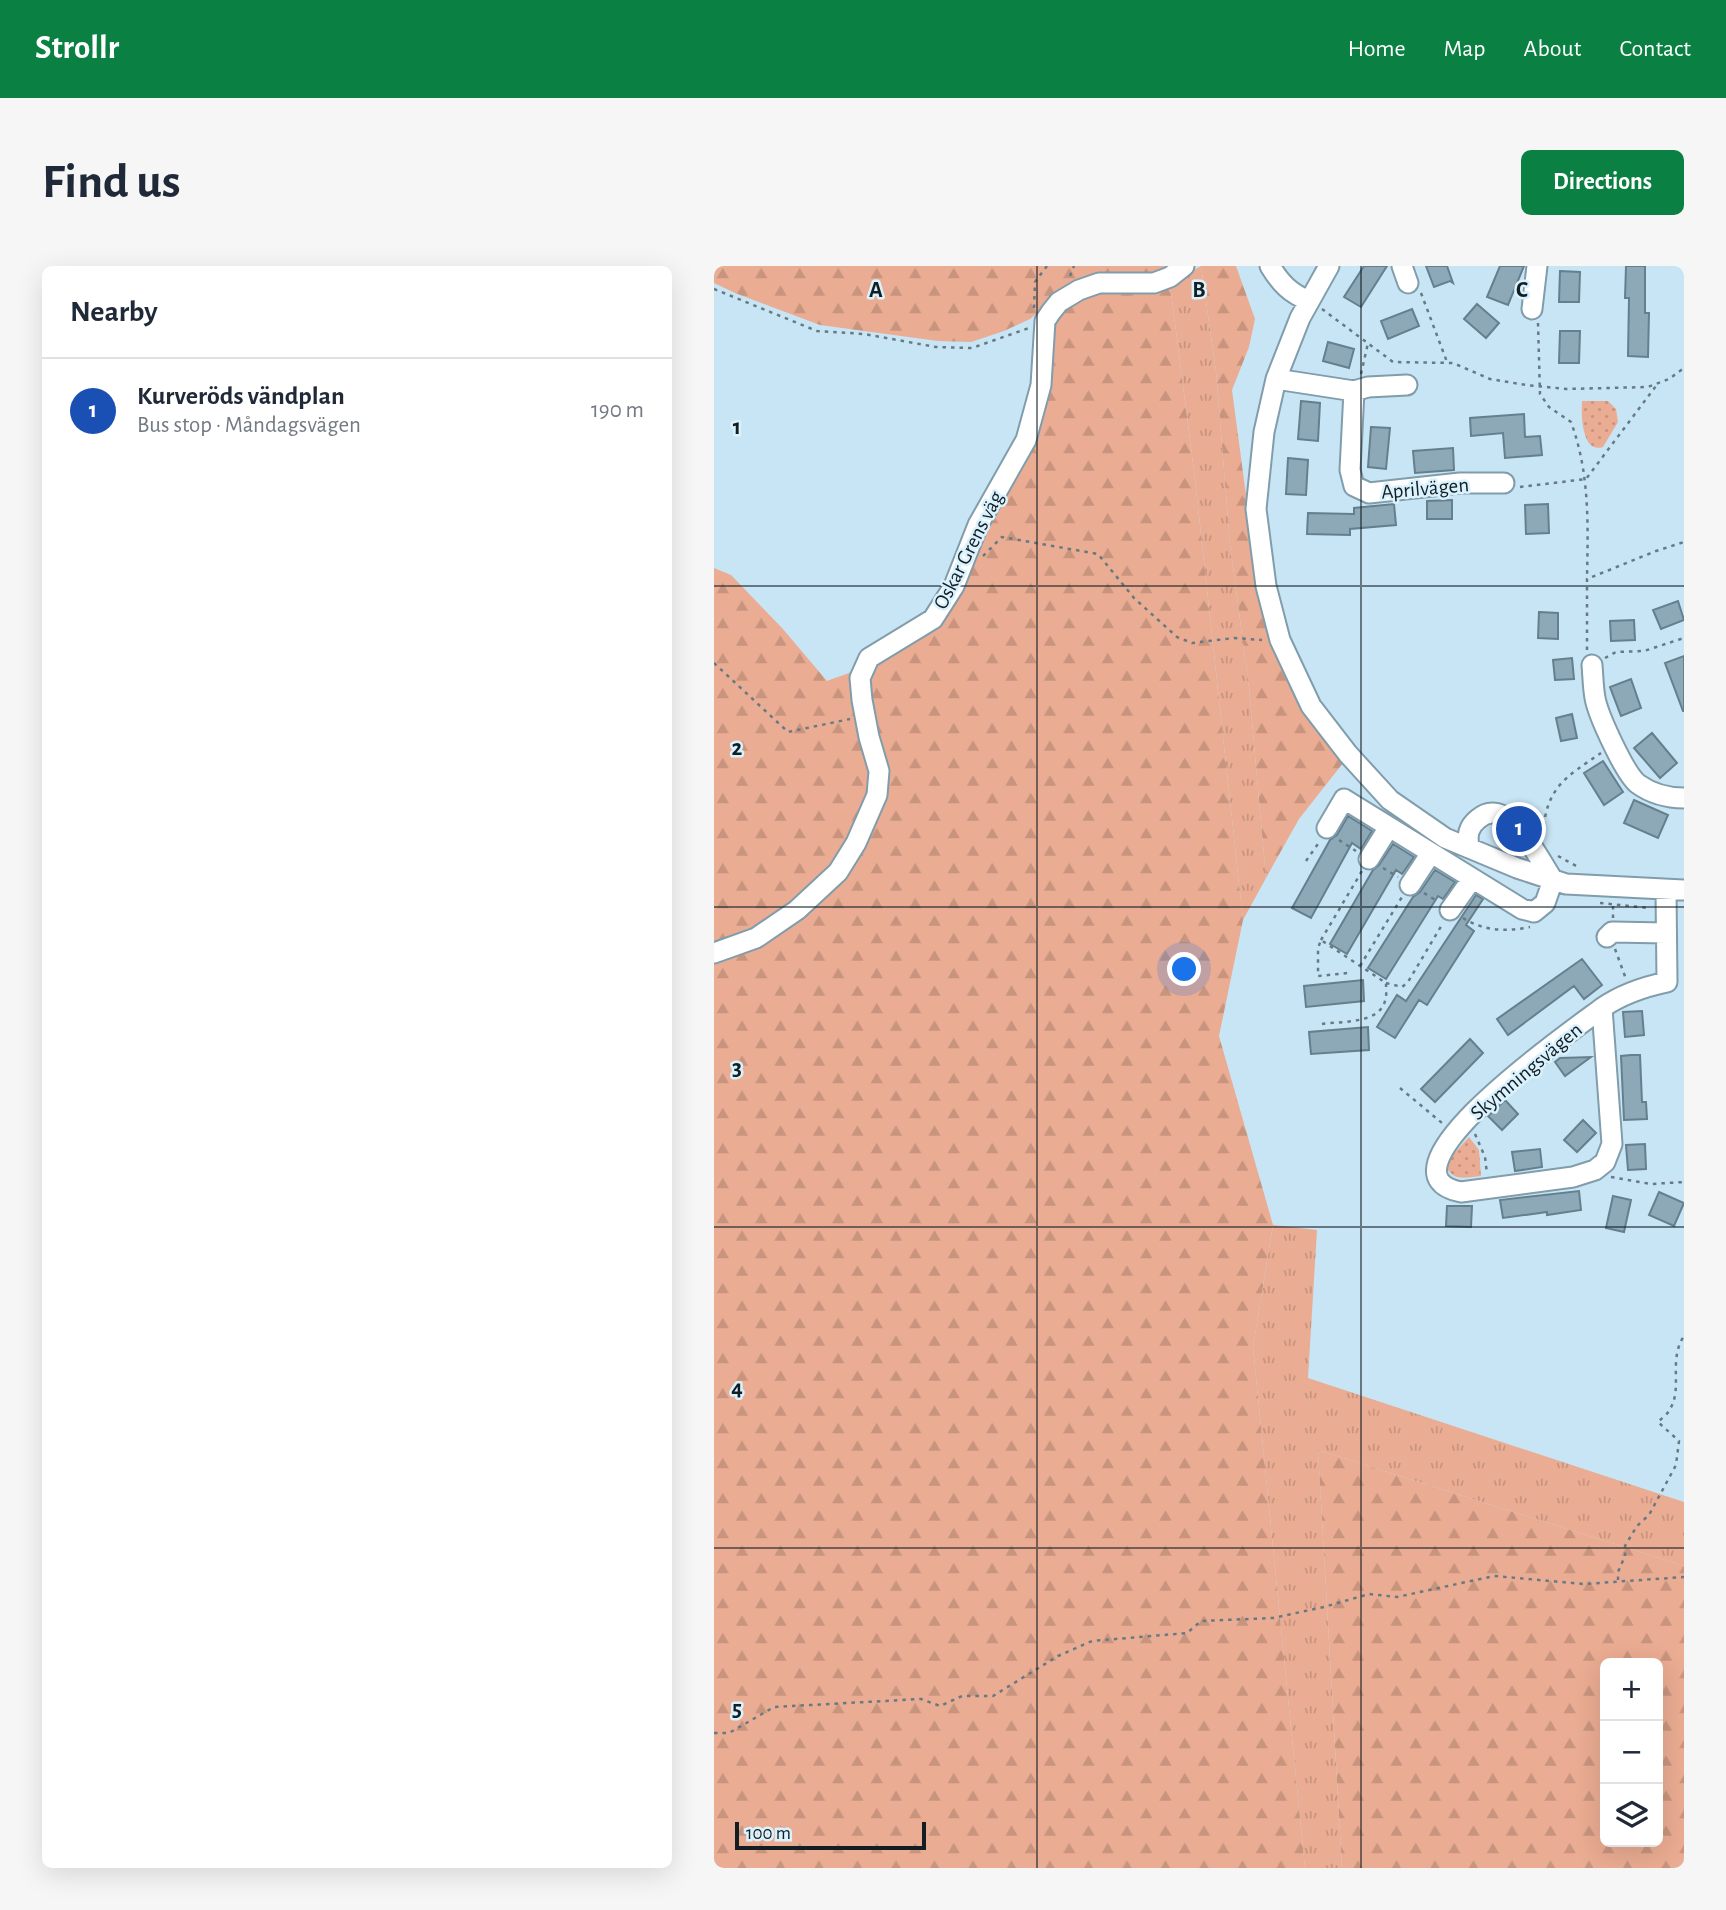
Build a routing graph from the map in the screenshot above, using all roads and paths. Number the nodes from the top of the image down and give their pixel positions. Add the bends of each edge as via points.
1 (1047, 266) edge
2 (1184, 266) edge
3 (1270, 266) edge
4 (1329, 266) edge
5 (1536, 266) edge
6 (1405, 275) edge
7 (714, 289) edge
8 (1309, 301) junction
9 (1532, 309) joint
10 (1039, 324) junction
11 (1368, 343) junction
12 (1447, 362) junction
13 (1684, 368) edge
14 (1276, 379) junction
15 (1658, 384) junction
16 (1407, 385) dead end
17 (1539, 386) junction
18 (1354, 391) junction
19 (1586, 479) junction
20 (1504, 483) joint
21 (1684, 542) edge
22 (983, 557) dead end
23 (1587, 579) junction
24 (1684, 638) edge
25 (1280, 640) junction
26 (714, 663) edge
27 (1592, 665) junction
28 (865, 716) junction
29 (1614, 744) junction
30 (1684, 798) edge
31 (1389, 827) junction
32 (1327, 828) dead end
33 (1546, 844) dead end
34 (1469, 848) junction
35 (1431, 853) junction
36 (1555, 854) dead end
37 (1369, 859) joint
38 (1472, 879) junction
39 (1553, 880) junction
40 (1410, 885) joint
41 (1587, 887) junction
42 (1675, 890) edge
43 (1450, 910) joint
44 (1666, 933) junction
45 (1607, 937) dead end
46 (1321, 940) junction
47 (714, 953) edge
48 (1360, 966) junction
49 (1348, 973) dead end
50 (1675, 982) edge
51 (1386, 983) junction
52 (1602, 1008) junction
53 (1322, 1024) dead end
54 (1400, 1088) dead end
55 (1460, 1128) junction
56 (1599, 1166) junction
57 (1684, 1182) edge
58 (1489, 1188) junction
59 (1684, 1336) edge
60 (1684, 1577) edge
61 (1618, 1580) junction
62 (714, 1733) edge

1 - 10 path via 1035,282
2 - 10 street via 1154,283 1099,283 1079,290 1059,302
3 - 8 street via 1281,284
4 - 8 street
5 - 9 street
6 - 12 path via 1419,289
7 - 10 path via 817,331 864,334 936,348 972,348
8 - 11 path
8 - 14 street
9 - 17 path via 1538,322
10 - 28 street, Oskar Grens väg via 1041,385 1026,440 933,619 869,658 860,678
11 - 12 path via 1393,362
11 - 18 path
12 - 17 path via 1490,379
13 - 15 path
14 - 18 street
14 - 25 street via 1264,432 1256,509 1266,586
15 - 17 path
15 - 19 path
16 - 18 street
17 - 19 path via 1542,400 1572,422
18 - 20 street, Aprilvägen via 1350,470 1354,486 1369,493
19 - 20 path via 1516,487
19 - 23 path
21 - 23 path
22 - 25 path via 1002,537 1098,554 1134,598 1177,637 1192,643 1234,638
23 - 27 path via 1586,648
24 - 27 path via 1644,651 1616,652
25 - 34 street via 1311,706 1348,754 1390,800 1445,838
26 - 28 path via 788,732
27 - 29 street via 1595,699
28 - 47 street, Oskar Grens väg via 879,771 877,795 838,872 797,910 756,938
29 - 30 street via 1636,782 1671,798
29 - 33 path via 1555,789 1543,825
31 - 32 street via 1343,799
31 - 35 street
31 - 37 street
34 - 39 street
34 - 39 street via 1466,835 1473,823 1485,813 1497,812 1514,824
35 - 38 street
35 - 40 street
36 - 41 path via 1587,871
37 - 46 path
38 - 39 street via 1534,912 1545,903
38 - 43 street
39 - 41 street
40 - 48 path
41 - 42 street
42 - 44 street, Skymningsvägen
43 - 51 path via 1408,982 1402,988
44 - 45 street via 1612,932
44 - 50 street, Skymningsvägen
46 - 48 path
46 - 49 path via 1318,976
48 - 51 path
50 - 52 street, Skymningsvägen via 1643,988
51 - 53 path via 1385,1001 1377,1013
52 - 55 street, Skymningsvägen via 1495,1091
52 - 56 street, Skymningsvägen via 1612,1144
54 - 55 path
55 - 58 path via 1479,1140
55 - 58 street, Skymningsvägen via 1436,1165 1440,1183 1461,1192
56 - 57 path via 1611,1177 1651,1184
56 - 58 street, Skymningsvägen via 1573,1177
59 - 61 path via 1675,1358 1675,1394 1670,1409 1658,1422 1679,1440 1676,1465 1649,1515 1625,1546
60 - 61 path
61 - 62 path via 1584,1584 1494,1576 1398,1597 1369,1594 1273,1618 1201,1621 1187,1633 1092,1641 993,1696 962,1696 940,1706 921,1699 774,1707 729,1733

